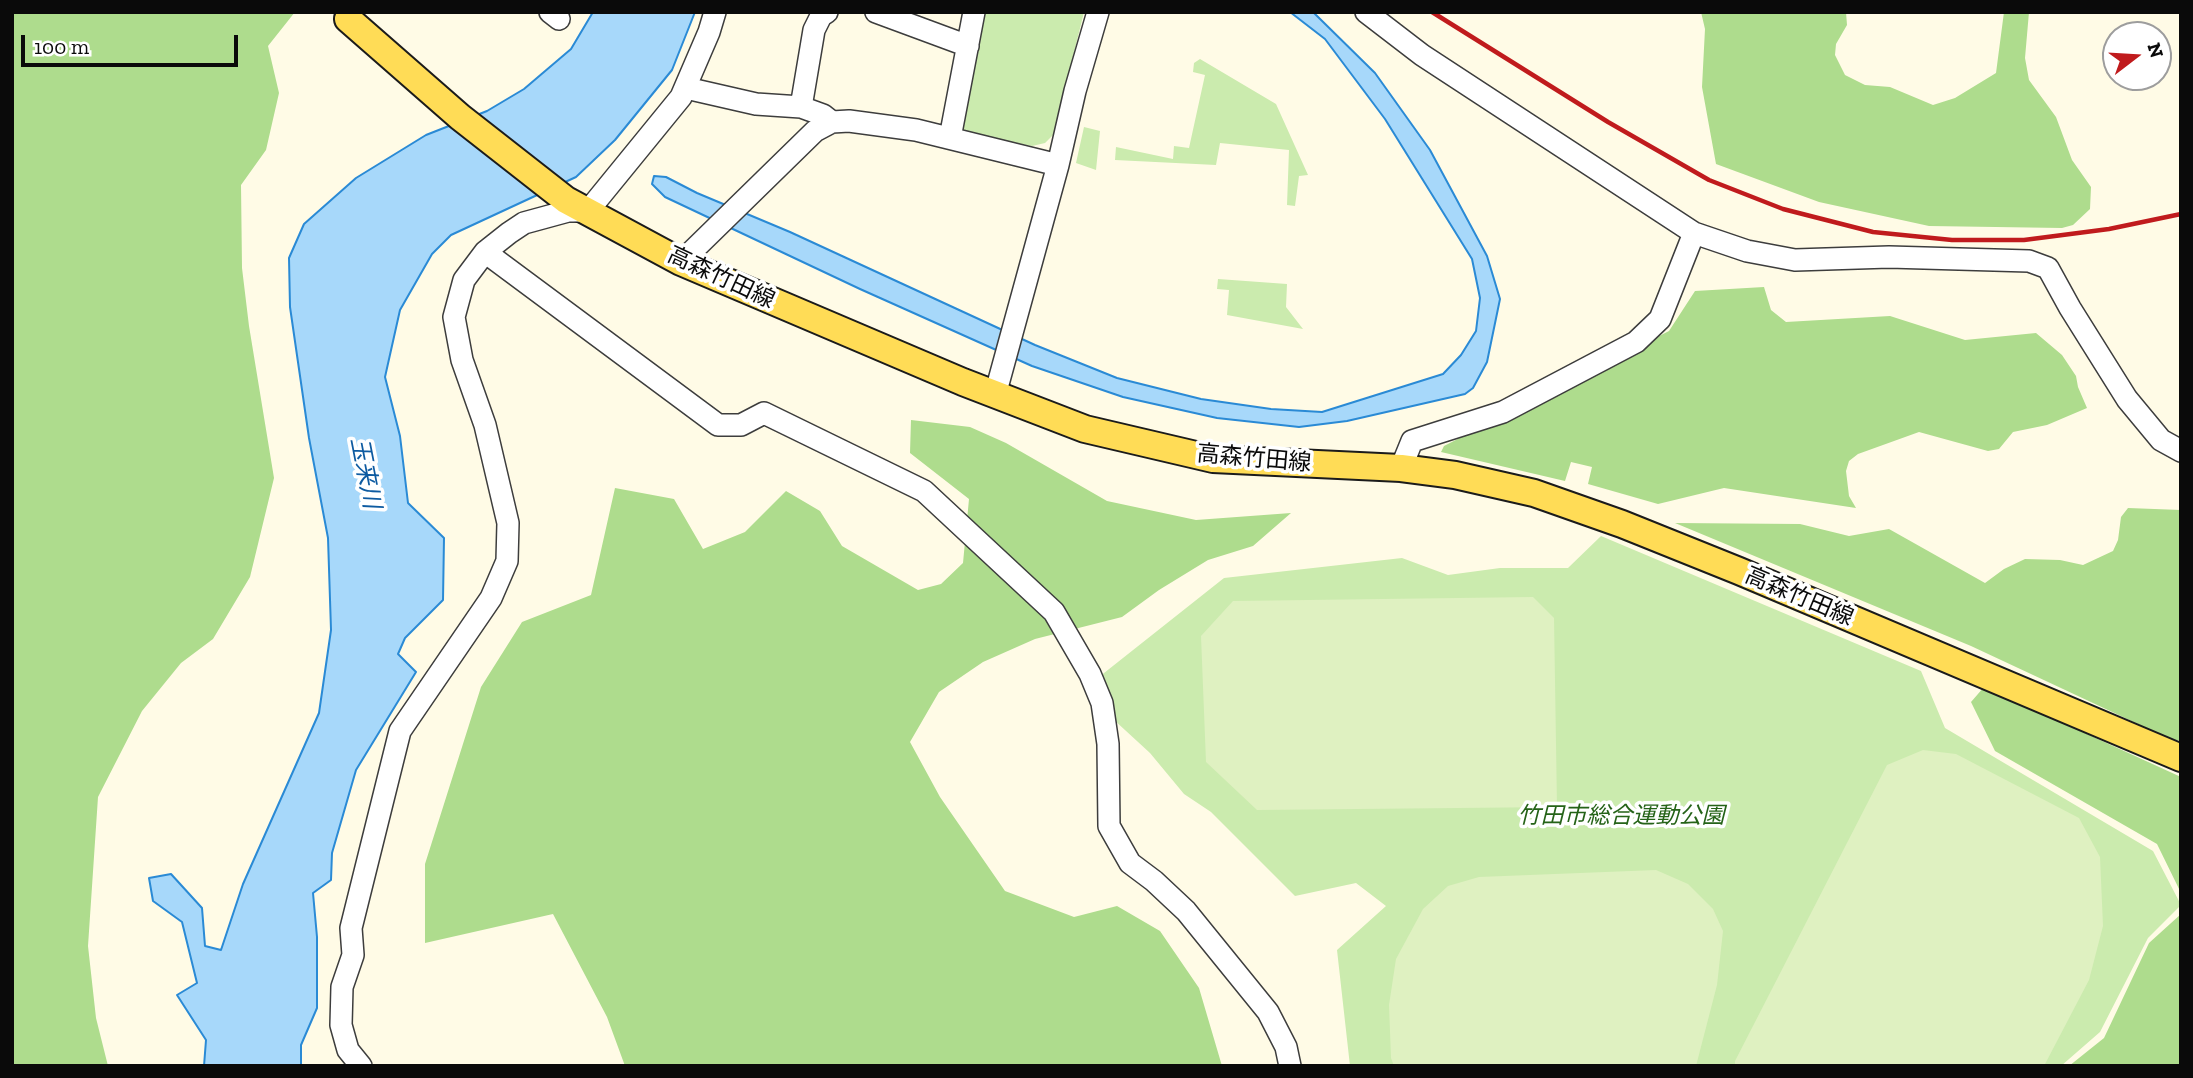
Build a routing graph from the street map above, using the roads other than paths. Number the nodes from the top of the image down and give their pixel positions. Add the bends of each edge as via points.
1 (715, 12) edge
2 (827, 12) edge
3 (876, 12) edge
4 (975, 12) edge
5 (1098, 12) edge
6 (1366, 12) edge
7 (348, 19) dead end
8 (968, 46) junction
9 (686, 88) junction
10 (801, 107) junction
11 (832, 122) junction
12 (950, 138) junction
13 (1058, 164) junction
14 (577, 206) junction
15 (1693, 233) junction
16 (485, 252) junction
17 (690, 254) junction
18 (995, 395) junction
19 (2181, 451) edge
20 (1401, 468) junction
21 (2181, 758) edge
22 (361, 1066) edge
23 (1290, 1066) edge

1 - 9 street
2 - 10 street via 814,30
3 - 8 street
4 - 8 street
5 - 13 street
6 - 15 street via 1422,55
7 - 14 main road, 高森竹田線 via 435,96
8 - 12 street
9 - 10 street via 756,104
9 - 14 street via 622,171
10 - 11 street
11 - 12 street
11 - 17 street via 815,131
12 - 13 street
13 - 18 street
14 - 16 street via 524,223
14 - 17 main road, 高森竹田線
15 - 19 street via 1747,251 1795,260 2029,261 2048,268 2127,399 2161,440
15 - 20 street via 1660,319 1636,342 1503,412 1412,441
16 - 22 street via 464,280 454,317 508,523 507,561 491,598 400,732 351,928 353,955 342,987 341,1025 348,1050
16 - 23 street via 718,425 741,425 764,413 923,491 1054,612 1102,703 1108,744 1109,826 1130,863 1186,911 1268,1012
17 - 18 main road, 高森竹田線 via 752,293
18 - 20 main road, 高森竹田線 via 1085,429 1213,459
20 - 21 main road, 高森竹田線 via 1507,485 1622,524

